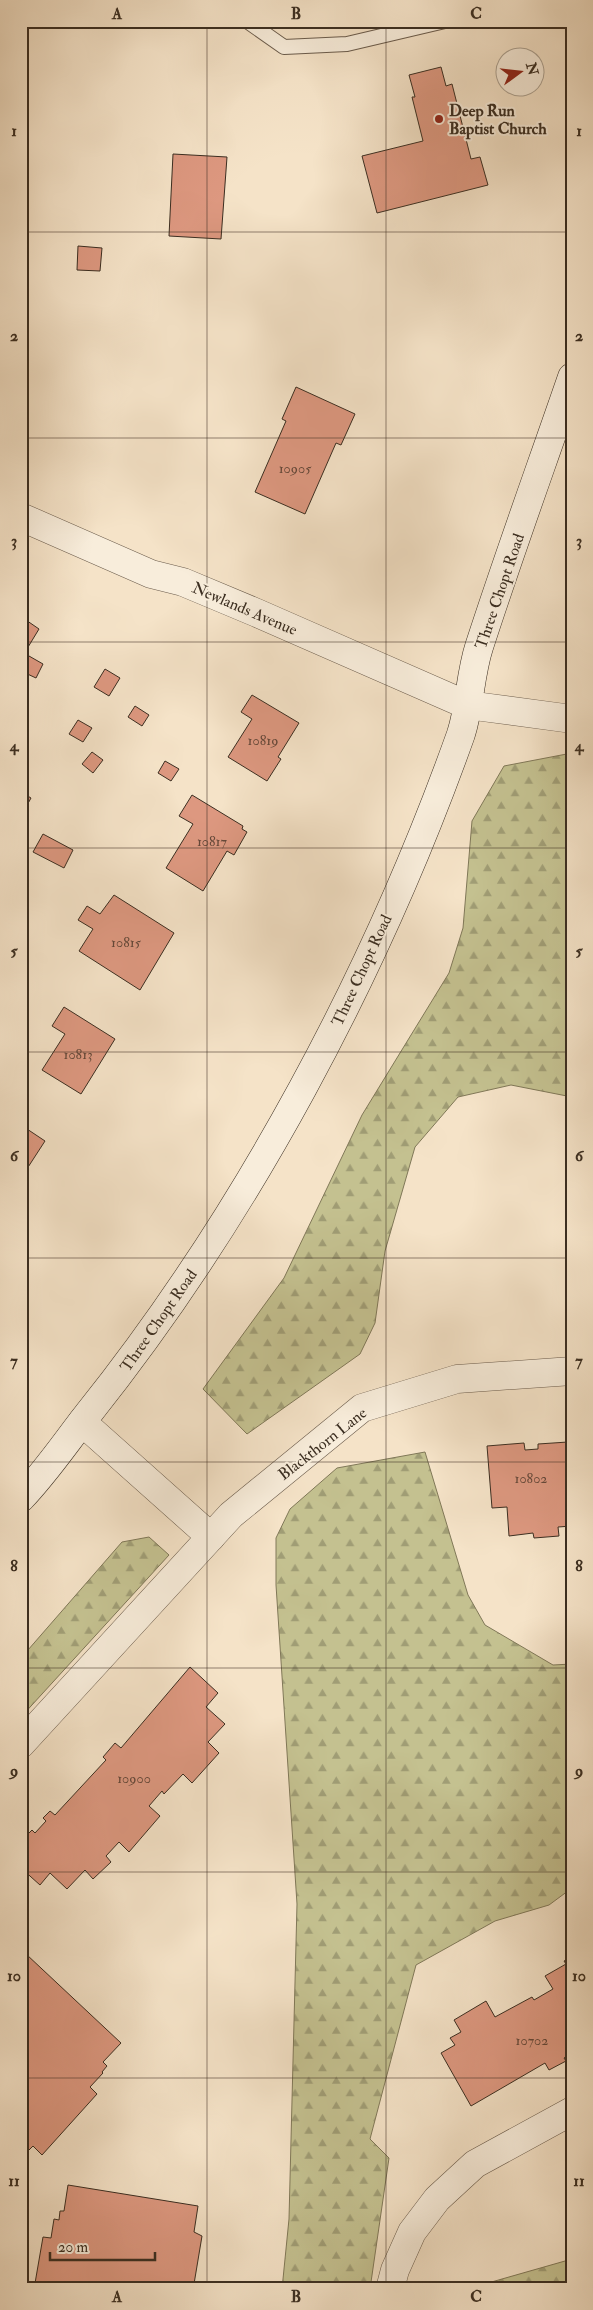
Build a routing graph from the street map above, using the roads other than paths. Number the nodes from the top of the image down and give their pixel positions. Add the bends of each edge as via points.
1 (247, 21) edge
2 (445, 21) edge
3 (572, 377) edge
4 (21, 517) edge
5 (467, 705) junction
6 (572, 720) edge
7 (572, 1372) edge
8 (82, 1422) junction
9 (21, 1498) edge
10 (211, 1537) junction
11 (21, 1744) edge
12 (572, 2111) edge
13 (390, 2289) edge

1 - 2 lane via 284,47 347,44
3 - 5 street, Three Chopt Road via 478,650
4 - 5 street, Newlands Avenue via 152,574 183,582 249,609
5 - 6 street, Newlands Avenue
5 - 8 street, Three Chopt Road via 462,730 408,870 346,1003 299,1093 228,1217 186,1282 130,1362
7 - 10 street, Blackthorn Lane via 457,1380 362,1408 231,1515
8 - 9 street, Three Chopt Road
8 - 10 street
10 - 11 street, Blackthorn Lane
12 - 13 street via 475,2164 437,2200 412,2232 394,2270

